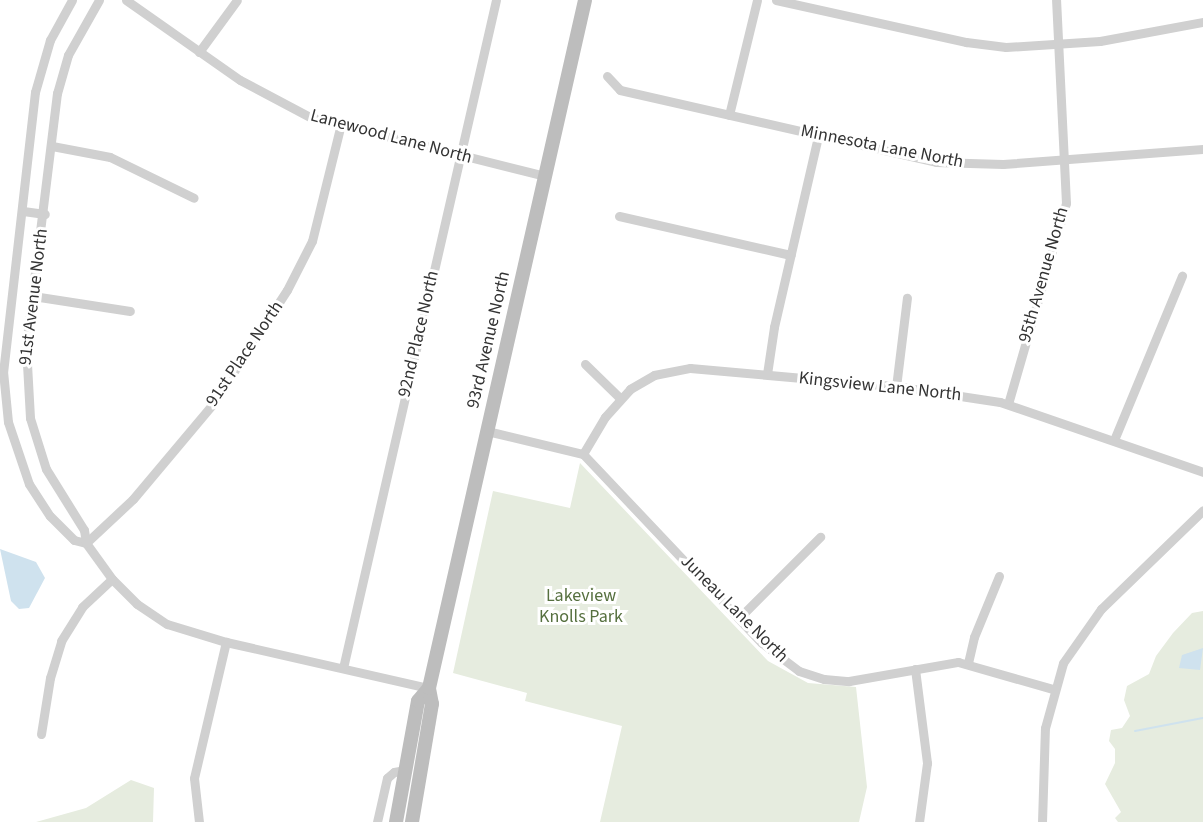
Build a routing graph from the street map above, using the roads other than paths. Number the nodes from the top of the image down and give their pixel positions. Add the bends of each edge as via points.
1 (72, 0) edge
2 (99, 0) edge
3 (126, 0) edge
4 (237, 0) edge
5 (496, 0) edge
6 (585, 0) edge
7 (757, 0) edge
8 (776, 0) edge
9 (1056, 0) edge
10 (1203, 22) edge
11 (1058, 45) junction
12 (199, 52) junction
13 (607, 76) dead end
14 (729, 115) junction
15 (340, 128) junction
16 (818, 136) junction
17 (52, 146) junction
18 (1203, 149) edge
19 (460, 156) junction
20 (1066, 160) junction
21 (545, 176) junction
22 (195, 198) dead end
23 (23, 212) junction
24 (45, 214) junction
25 (619, 216) dead end
26 (791, 255) junction
27 (1182, 276) dead end
28 (33, 296) junction
29 (908, 298) dead end
30 (130, 311) dead end
31 (585, 364) dead end
32 (767, 374) junction
33 (896, 387) junction
34 (621, 398) junction
35 (1008, 404) junction
36 (487, 431) junction
37 (1114, 440) junction
38 (583, 454) junction
39 (1203, 472) edge
40 (1203, 510) edge
41 (820, 537) dead end
42 (86, 543) junction
43 (999, 576) dead end
44 (112, 579) junction
45 (739, 618) junction
46 (226, 642) junction
47 (968, 663) junction
48 (343, 668) junction
49 (915, 669) junction
50 (429, 688) junction
51 (1053, 689) junction
52 (41, 734) dead end
53 (404, 771) junction
54 (199, 822) edge
55 (377, 822) edge
56 (396, 822) edge
57 (412, 822) edge
58 (919, 822) edge
59 (1042, 822) edge

1 - 23 street, 91st Avenue North via 50,40 37,78
2 - 17 street, 91st Avenue North via 65,64 56,99
3 - 12 street, Lanewood Lane North
4 - 12 street
5 - 19 street, 92nd Place North
6 - 21 main road, 93rd Avenue North
7 - 14 street
8 - 11 street via 966,42 1006,47
9 - 11 street, 95th Avenue North
10 - 11 street
11 - 20 street, 95th Avenue North
12 - 15 street, Lanewood Lane North via 268,98
13 - 14 street, Minnesota Lane North via 620,90
14 - 16 street, Minnesota Lane North
15 - 19 street, Lanewood Lane North
15 - 42 street, 91st Place North via 312,241 287,290 212,405 133,500
16 - 20 street, Minnesota Lane North via 958,164
16 - 26 street
17 - 22 street via 110,157
17 - 24 street, 91st Avenue North
18 - 20 street, Minnesota Lane North
19 - 21 street, Lanewood Lane North
19 - 48 street, 92nd Place North
20 - 35 street, 95th Avenue North via 1066,203
21 - 36 main road, 93rd Avenue North
23 - 24 street, 91st Avenue North
23 - 42 street, 91st Avenue North via 3,358 8,422 29,484 41,505 74,540
24 - 28 street, 91st Avenue North
25 - 26 street
26 - 32 street
27 - 37 street
28 - 30 street
28 - 42 street, 91st Avenue North via 25,358 30,418 46,469 84,530
29 - 33 street
31 - 34 street
32 - 33 street, Kingsview Lane North
32 - 34 street, Kingsview Lane North via 678,369 646,378
33 - 35 street, Kingsview Lane North
34 - 38 street, Kingsview Lane North
35 - 37 street, Kingsview Lane North
36 - 38 street
36 - 50 main road, 93rd Avenue North
37 - 39 street, Kingsview Lane North
38 - 45 street, Juneau Lane North
40 - 51 street via 1086,625
41 - 45 street
42 - 44 street
43 - 47 street via 974,636
44 - 46 street via 137,604 167,624
44 - 52 street via 82,607 61,641
45 - 49 street, Juneau Lane North via 782,662 816,677 861,680
46 - 48 street
46 - 54 street via 194,778
47 - 49 street, Juneau Lane North
47 - 51 street, Juneau Lane North
48 - 50 street
49 - 58 street via 927,763
50 - 53 main road, 93rd Avenue North via 418,701
50 - 57 main road, 93rd Avenue North via 432,704
51 - 59 street via 1043,746
53 - 55 street via 387,778
53 - 56 main road, 93rd Avenue North

